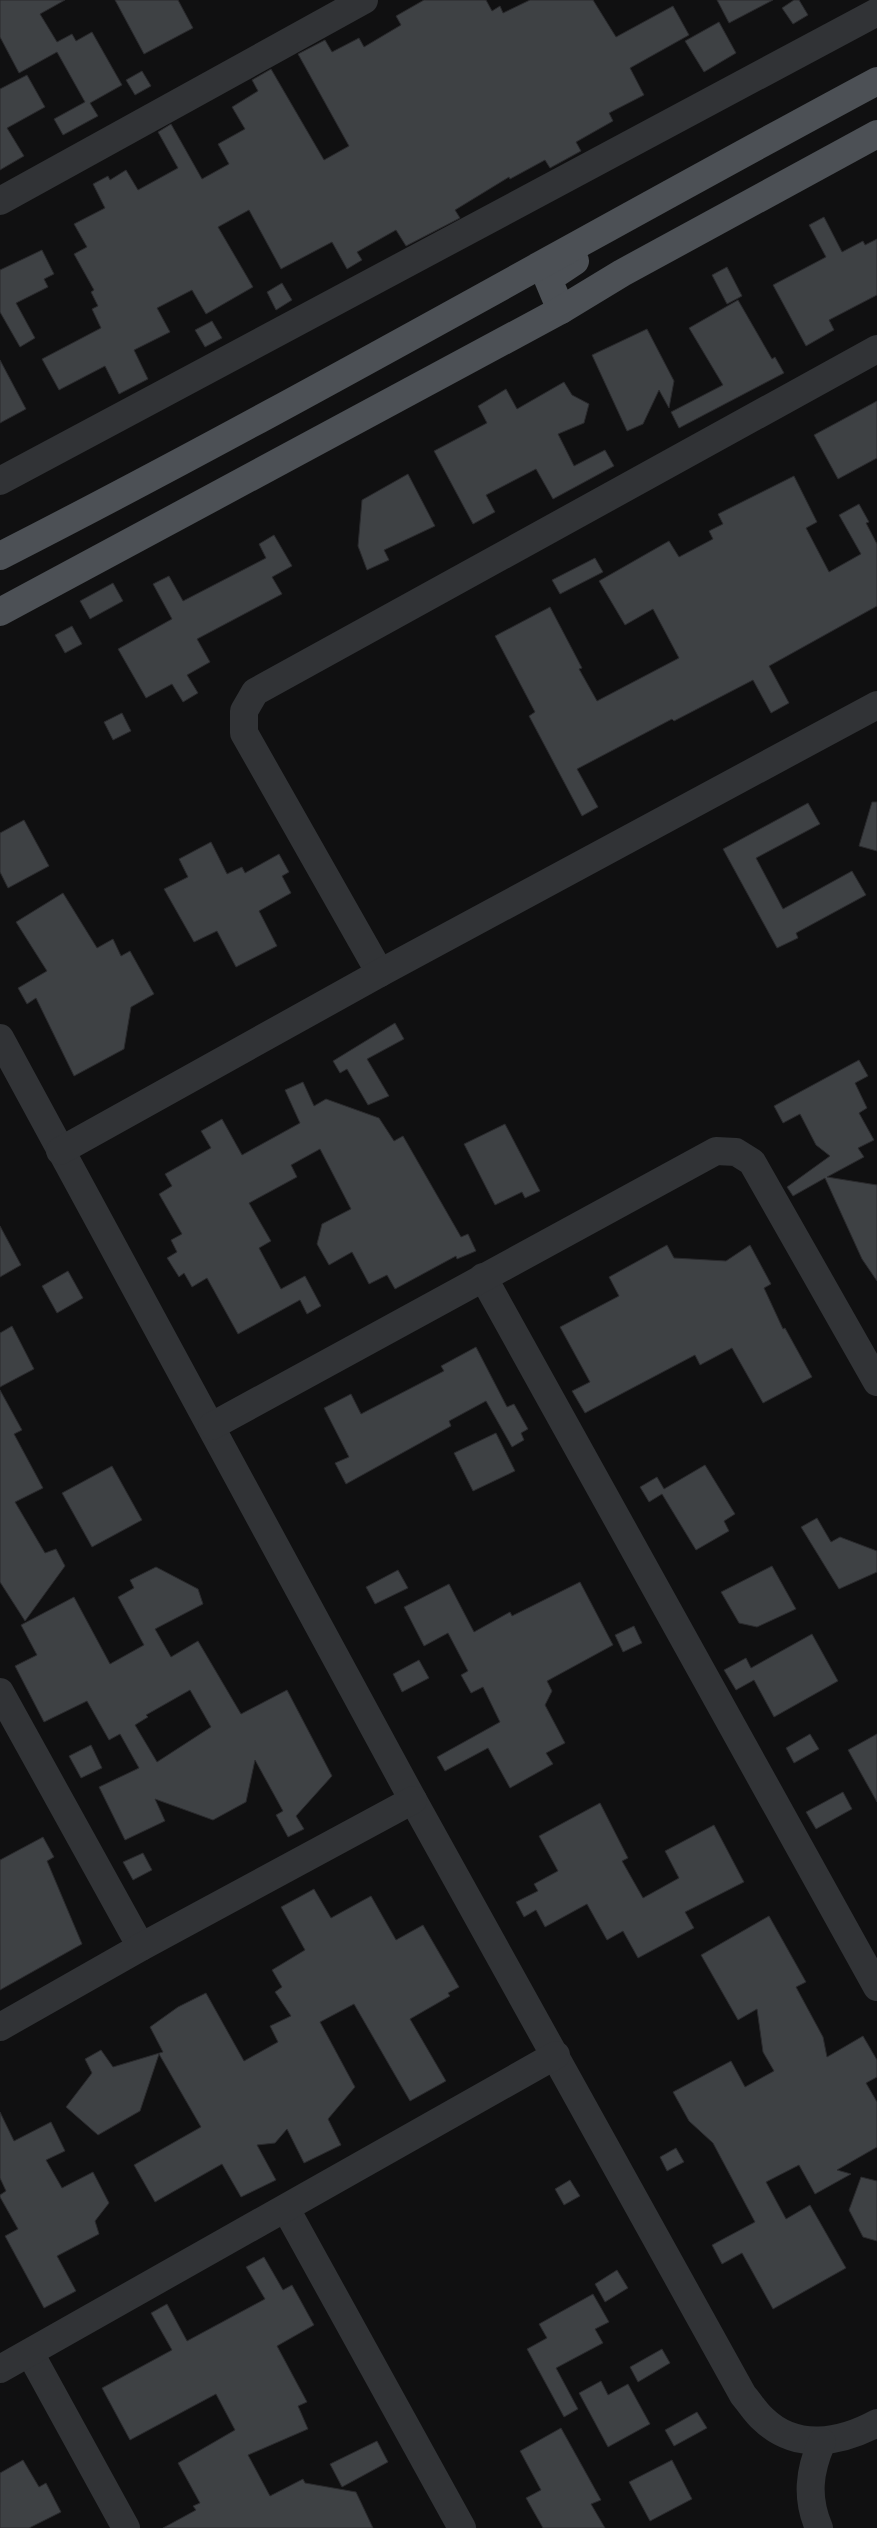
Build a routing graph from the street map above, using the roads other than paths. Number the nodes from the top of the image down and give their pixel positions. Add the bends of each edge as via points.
1 (364, 0) edge
2 (877, 12) edge
3 (877, 81) edge
4 (877, 134) edge
5 (668, 194) junction
6 (0, 201) edge
7 (561, 310) junction
8 (877, 349) edge
9 (0, 481) edge
10 (7, 546) edge
11 (0, 612) edge
12 (877, 704) edge
13 (380, 974) junction
14 (0, 1038) edge
15 (60, 1151) junction
16 (483, 1278) junction
17 (877, 1382) edge
18 (212, 1426) junction
19 (0, 1692) edge
20 (413, 1800) junction
21 (141, 1947) junction
22 (877, 1987) edge
23 (0, 2027) edge
24 (556, 2055) junction
25 (286, 2209) junction
26 (30, 2353) junction
27 (0, 2369) edge
28 (877, 2423) edge
29 (822, 2442) junction
30 (126, 2528) edge
31 (462, 2528) edge
32 (819, 2528) edge

1 - 6 street
2 - 9 street
3 - 5 main road
4 - 7 main road via 622,273
5 - 7 main road via 659,209 650,216 549,276 547,281
5 - 10 main road via 133,488
7 - 11 main road
8 - 13 street via 255,692 244,711 244,734
12 - 13 street
13 - 15 street
14 - 15 street
15 - 18 street
16 - 17 street via 698,1159 716,1151 736,1152 752,1162 763,1178
16 - 18 street
16 - 22 street
18 - 20 street
19 - 21 street
20 - 21 street
20 - 24 street
21 - 23 street
24 - 25 street
24 - 29 street via 743,2395 763,2420 790,2436
25 - 26 street
25 - 31 street
26 - 27 street
26 - 30 street
28 - 29 street via 848,2437
29 - 32 street via 810,2478 810,2497

